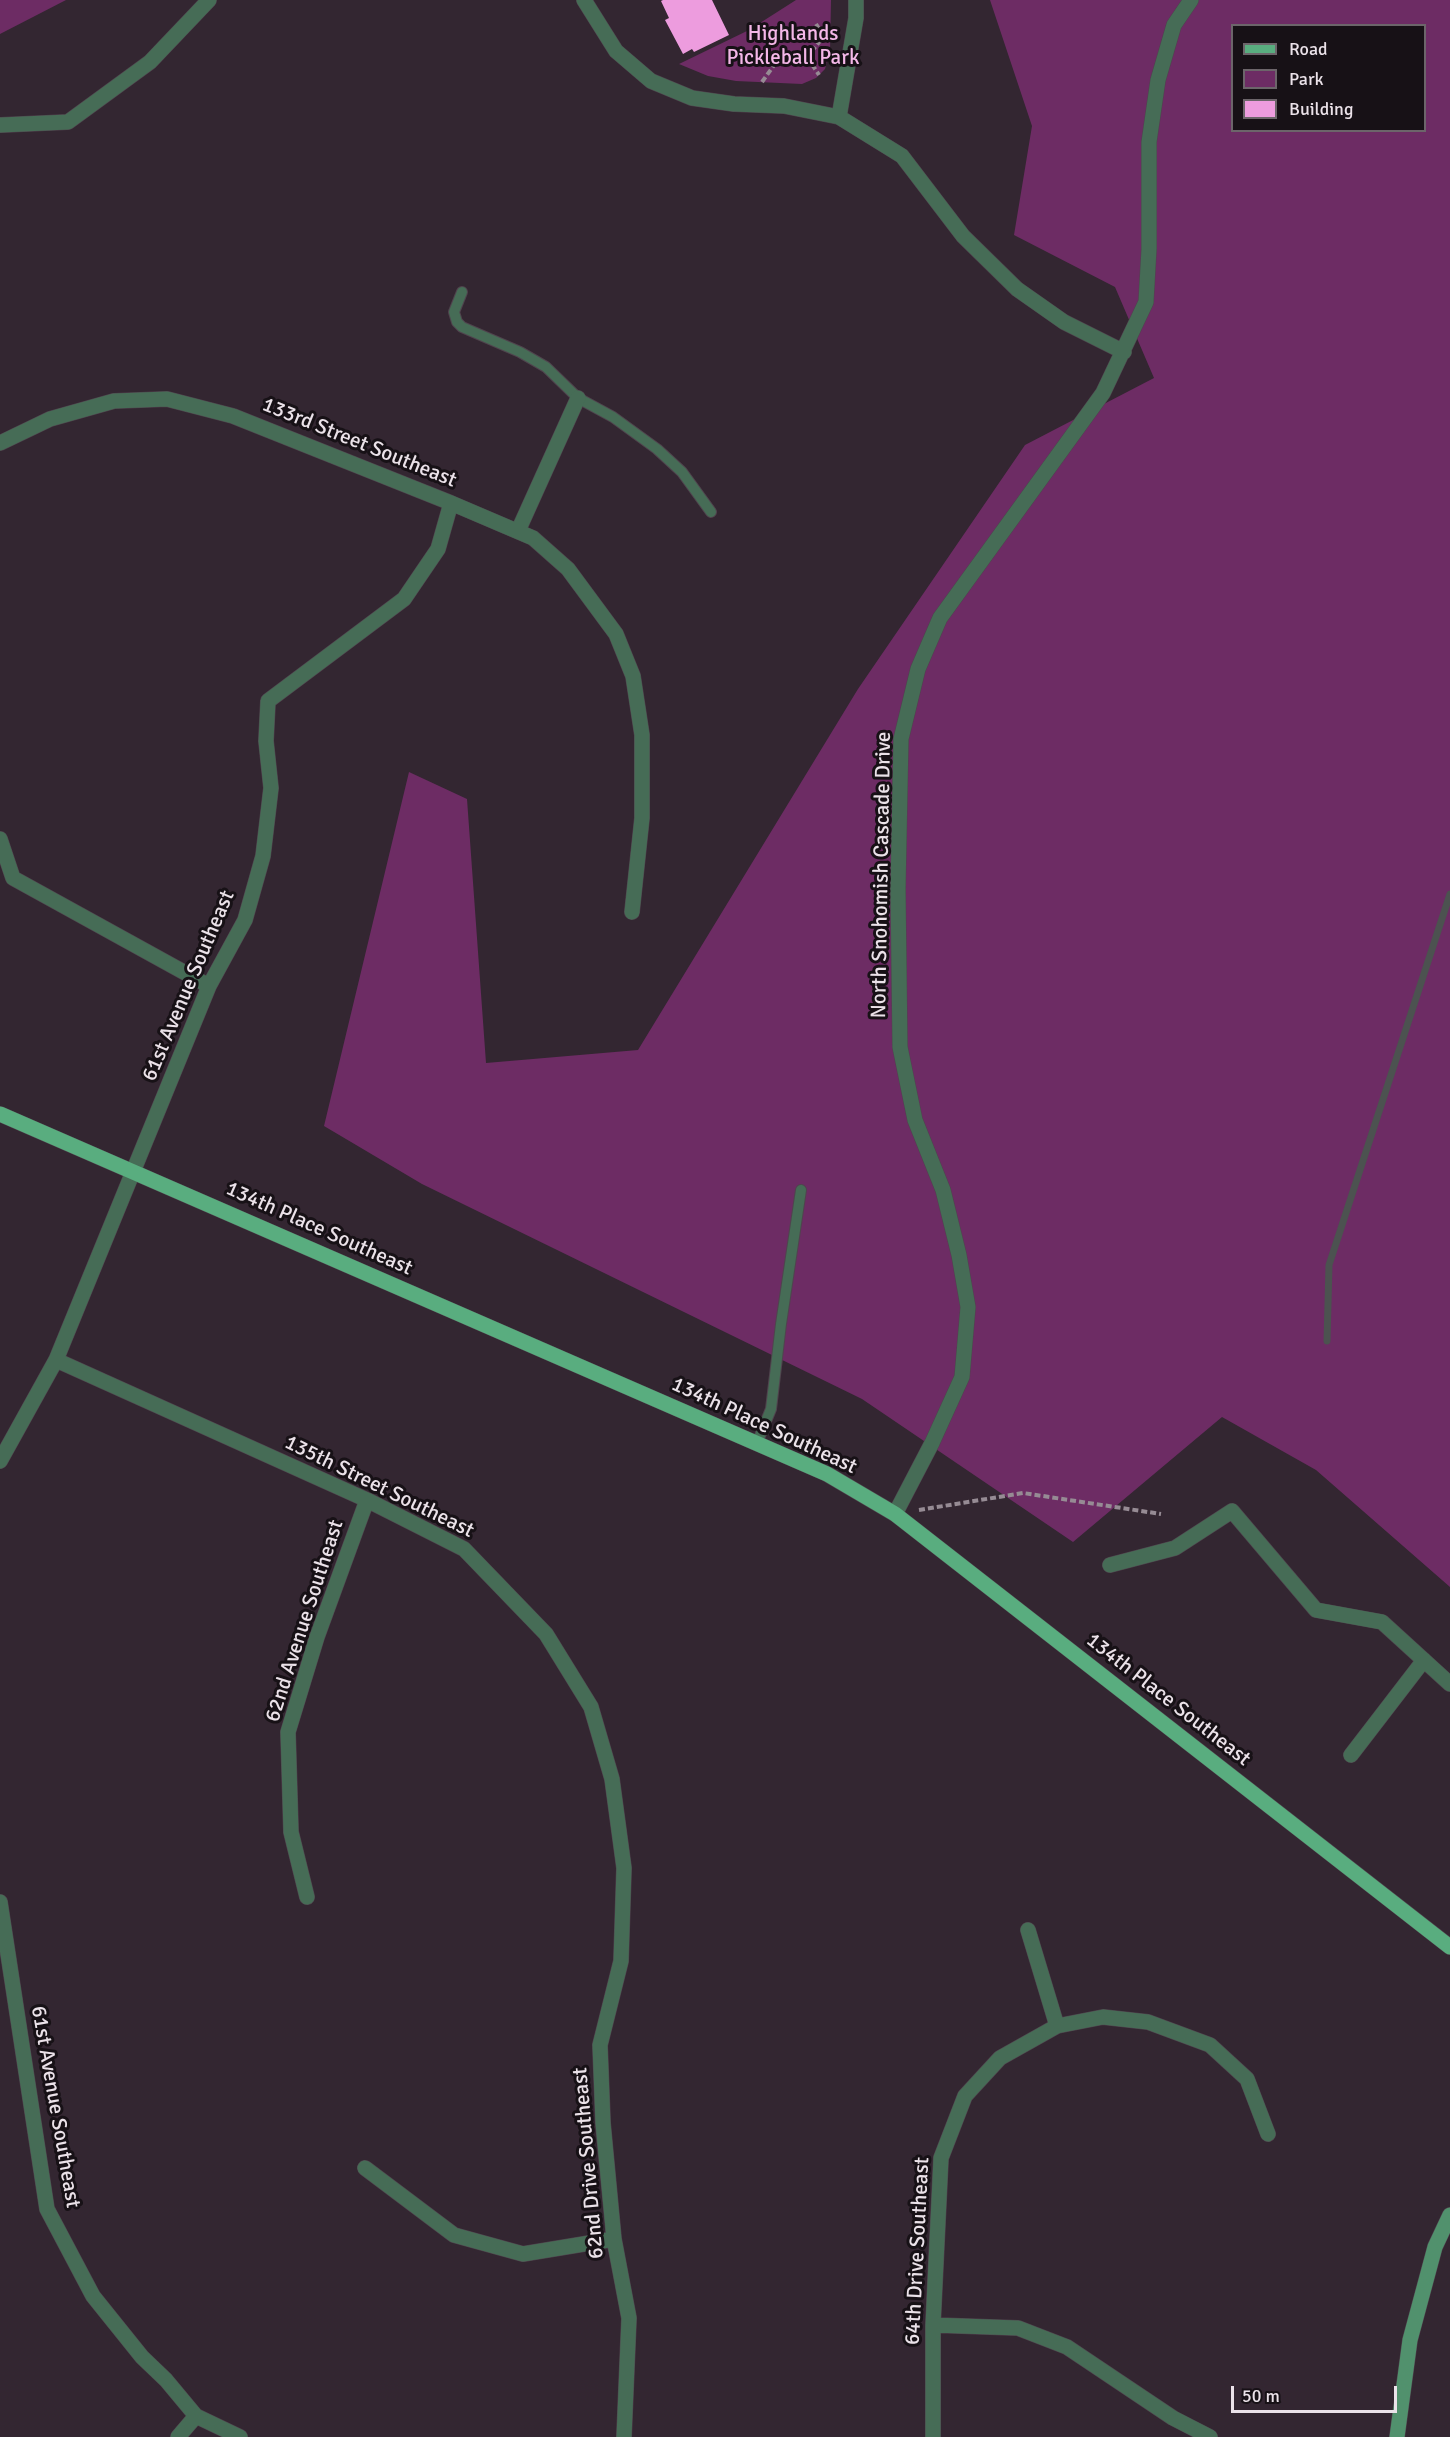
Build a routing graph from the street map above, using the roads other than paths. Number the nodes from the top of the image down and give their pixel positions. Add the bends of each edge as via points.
1 (209, 0) edge
2 (584, 0) edge
3 (856, 0) edge
4 (1191, 0) edge
5 (839, 117) junction
6 (1, 126) edge
7 (462, 292) dead end
8 (1124, 352) junction
9 (578, 398) junction
10 (0, 443) edge
11 (452, 503) junction
12 (711, 512) dead end
13 (518, 531) junction
14 (0, 839) edge
15 (632, 912) dead end
16 (209, 986) junction
17 (0, 1114) edge
18 (134, 1172) junction
19 (801, 1190) dead end
20 (56, 1360) junction
21 (757, 1443) junction
22 (0, 1461) edge
23 (367, 1500) junction
24 (895, 1514) junction
25 (1110, 1565) dead end
26 (1424, 1660) junction
27 (1450, 1684) edge
28 (1350, 1755) dead end
29 (612, 1779) joint
30 (307, 1897) dead end
31 (0, 1902) edge
32 (1028, 1930) dead end
33 (1450, 1947) edge
34 (1057, 2026) junction
35 (1268, 2134) dead end
36 (365, 2168) dead end
37 (1450, 2215) edge
38 (614, 2240) junction
39 (933, 2325) junction
40 (196, 2416) junction
41 (178, 2437) edge
42 (240, 2437) edge
43 (624, 2437) edge
44 (933, 2437) edge
45 (1210, 2437) edge
46 (1397, 2437) edge

1 - 6 street via 150,62 68,122
2 - 5 street via 616,51 651,81 692,98 784,106
3 - 5 street
4 - 8 street, North Snohomish Cascade Drive via 1174,25 1158,80 1149,142 1146,303
5 - 8 street via 903,156 963,236 1017,289 1064,322
7 - 9 lane via 454,312 462,327 546,367
8 - 24 street, North Snohomish Cascade Drive via 1103,393 940,618 918,669 902,739 898,889 900,1047 915,1120 945,1201 968,1307 962,1377
9 - 12 lane via 614,417 657,448 682,472
9 - 13 street
10 - 11 street, 133rd Street Southeast via 50,419 114,400 167,399 233,416
11 - 13 street, 133rd Street Southeast
11 - 16 street, 61st Avenue Southeast via 438,549 404,599 268,701 266,741 271,788 263,856 245,920
13 - 15 street, 133rd Street Southeast via 533,538 568,569 616,634 633,676 642,735 642,818
14 - 16 street via 13,878
16 - 18 street, 61st Avenue Southeast
17 - 18 main road, 134th Place Southeast
18 - 20 street, 61st Avenue Southeast
18 - 21 main road, 134th Place Southeast
19 - 21 lane via 771,1409
20 - 22 street, 61st Avenue Southeast
20 - 23 street, 135th Street Southeast
21 - 24 main road, 134th Place Southeast via 827,1474
23 - 29 street, 135th Street Southeast via 464,1549 546,1634 591,1707
23 - 30 street, 62nd Avenue Southeast via 317,1637 288,1732 291,1832
24 - 33 main road, 134th Place Southeast
25 - 26 street via 1175,1548 1232,1511 1316,1610 1382,1622
26 - 27 street
26 - 28 street
29 - 38 street, 62nd Drive Southeast via 624,1868 621,1961 600,2046
31 - 40 street, 61st Avenue Southeast via 47,2209 93,2296
32 - 34 street
34 - 35 street, 64th Drive Southeast via 1103,2018 1148,2022 1210,2045 1247,2079
34 - 39 street, 64th Drive Southeast via 1000,2058 964,2096 941,2158
36 - 38 street via 454,2235 523,2254
37 - 46 street via 1435,2247 1410,2340
38 - 43 street, 62nd Drive Southeast via 629,2318
39 - 44 street, 64th Drive Southeast
39 - 45 street via 1018,2328 1067,2347 1173,2418
40 - 41 street
40 - 42 street

